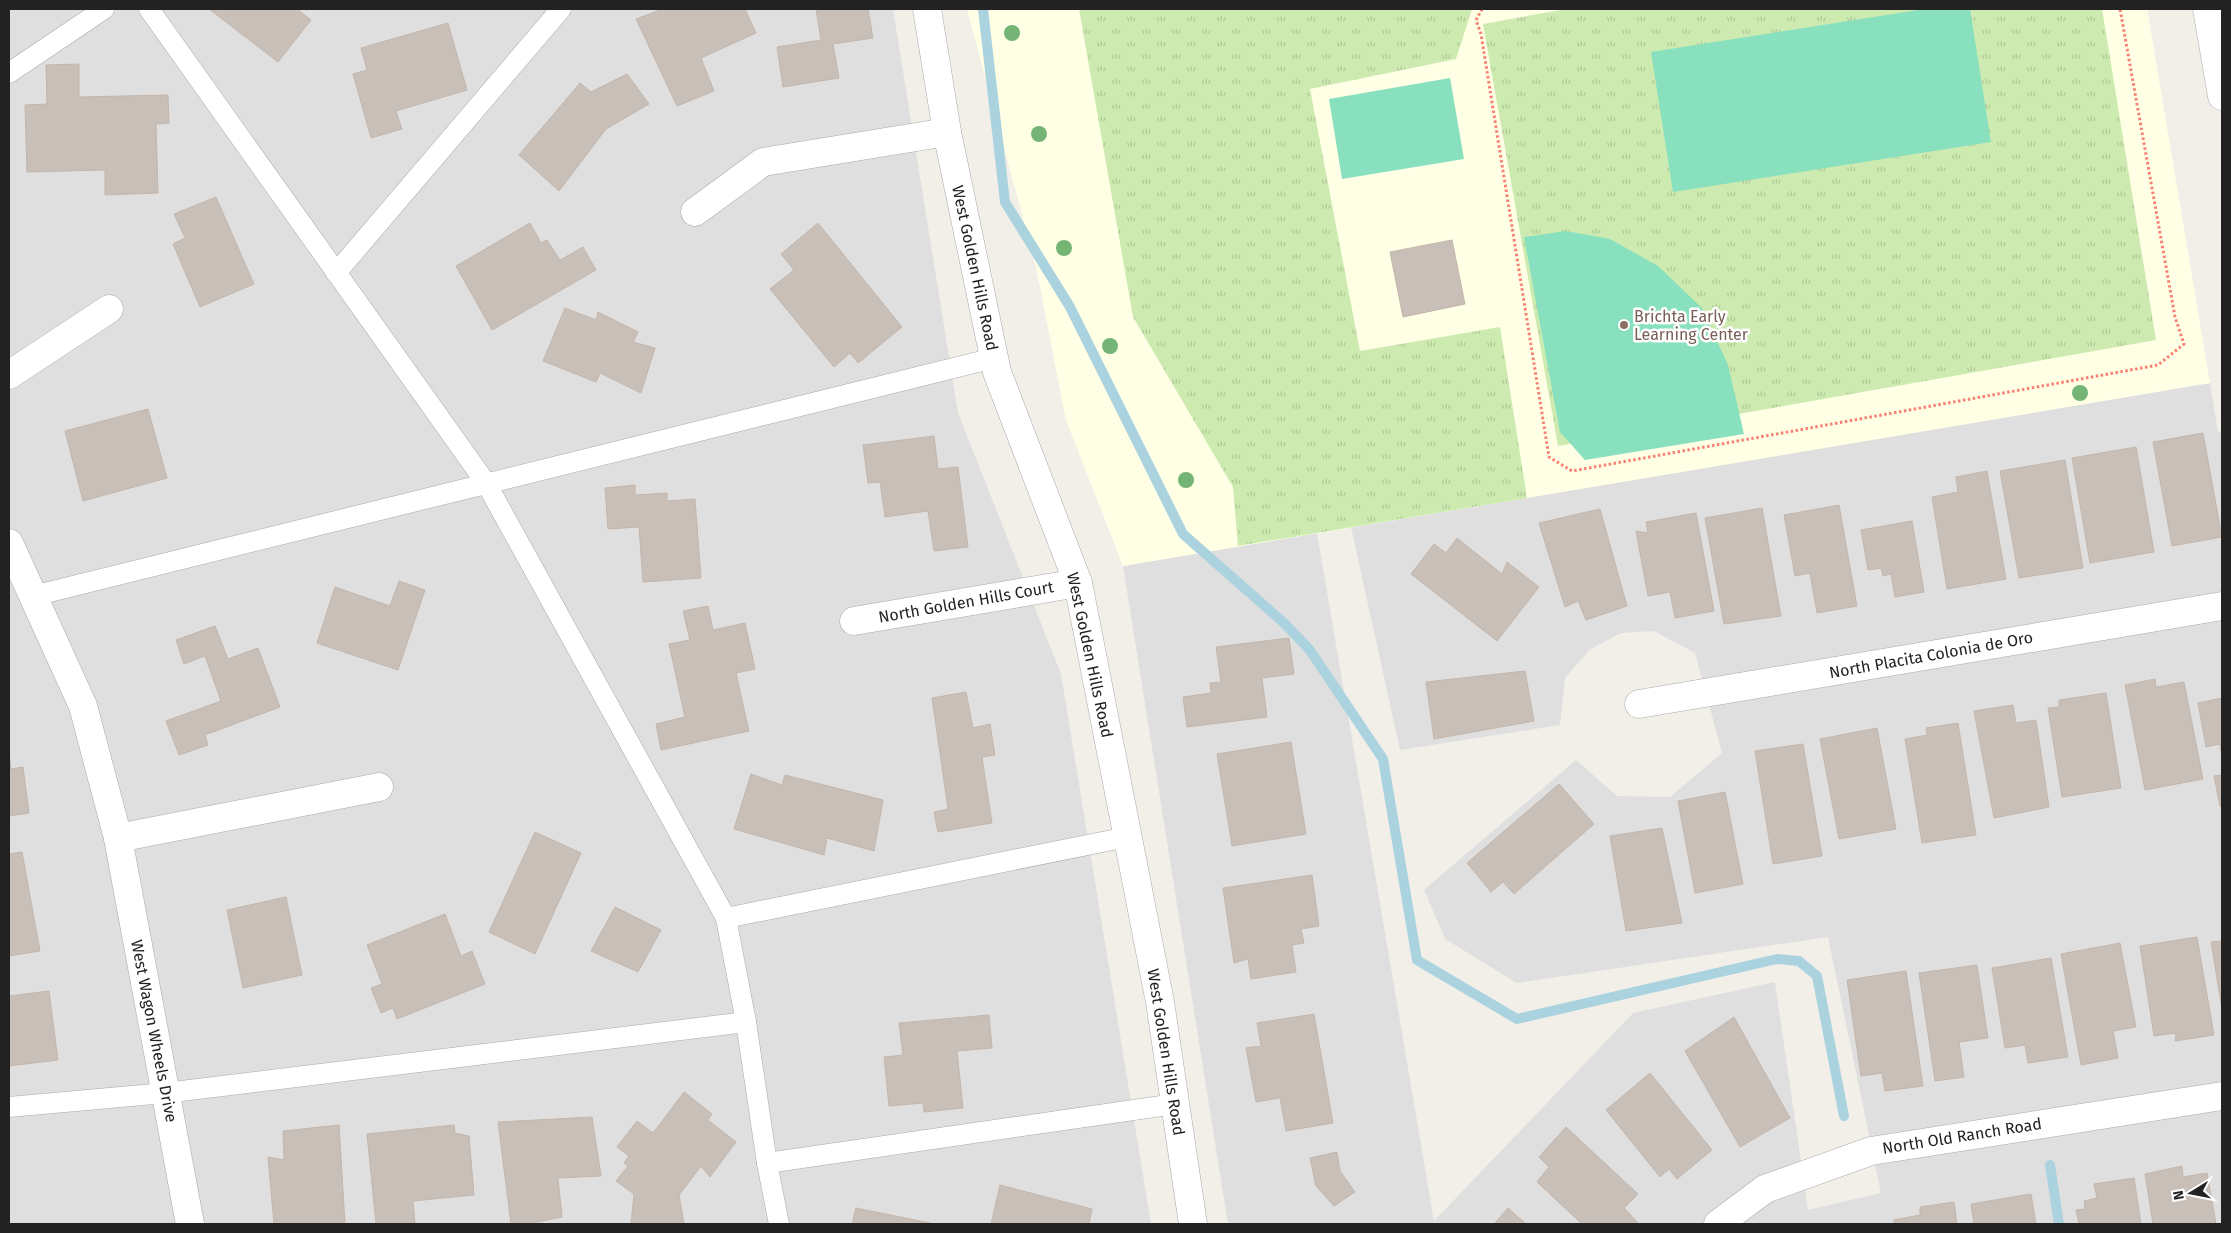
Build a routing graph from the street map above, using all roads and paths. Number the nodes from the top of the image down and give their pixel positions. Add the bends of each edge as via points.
1 (104, 9) edge
2 (149, 9) edge
3 (561, 9) edge
4 (927, 9) edge
5 (1482, 9) edge
6 (2120, 9) edge
7 (2207, 9) edge
8 (9, 73) edge
9 (2222, 96) edge
10 (947, 132) junction
11 (695, 212) dead end
12 (336, 273) junction
13 (110, 309) dead end
14 (994, 358) junction
15 (9, 375) edge
16 (486, 483) junction
17 (9, 543) edge
18 (1078, 583) junction
19 (33, 596) junction
20 (2222, 606) edge
21 (854, 621) dead end
22 (1639, 704) dead end
23 (380, 787) dead end
24 (1128, 837) junction
25 (118, 838) junction
26 (726, 918) junction
27 (746, 1022) junction
28 (166, 1093) junction
29 (2222, 1096) edge
30 (1175, 1104) junction
31 (9, 1108) edge
32 (766, 1163) junction
33 (190, 1224) edge
34 (779, 1224) edge
35 (1193, 1224) edge
36 (1718, 1224) edge

1 - 8 lane
2 - 12 lane
3 - 12 lane
4 - 10 street, West Golden Hills Road
5 - 6 path via 1476,20 1481,34 1549,457 1572,471 2158,365 2184,344 2175,317
7 - 9 street
10 - 11 street via 763,162
10 - 14 street, West Golden Hills Road
12 - 16 lane
13 - 15 street
14 - 16 lane
14 - 18 street, West Golden Hills Road
16 - 19 lane
16 - 26 lane
17 - 19 street, West Wagon Wheels Drive
18 - 21 street, North Golden Hills Court
18 - 24 street, West Golden Hills Road
19 - 25 street, West Wagon Wheels Drive via 83,706
20 - 22 street, North Placita Colonia de Oro
23 - 25 street
24 - 26 lane
24 - 30 street, West Golden Hills Road via 1160,1002
25 - 28 street, West Wagon Wheels Drive
26 - 27 lane
27 - 28 lane
27 - 32 lane
28 - 31 lane
28 - 33 street, West Wagon Wheels Drive
29 - 36 street, North Old Ranch Road via 1871,1151 1765,1189
30 - 32 lane
30 - 35 street, West Golden Hills Road
32 - 34 lane

